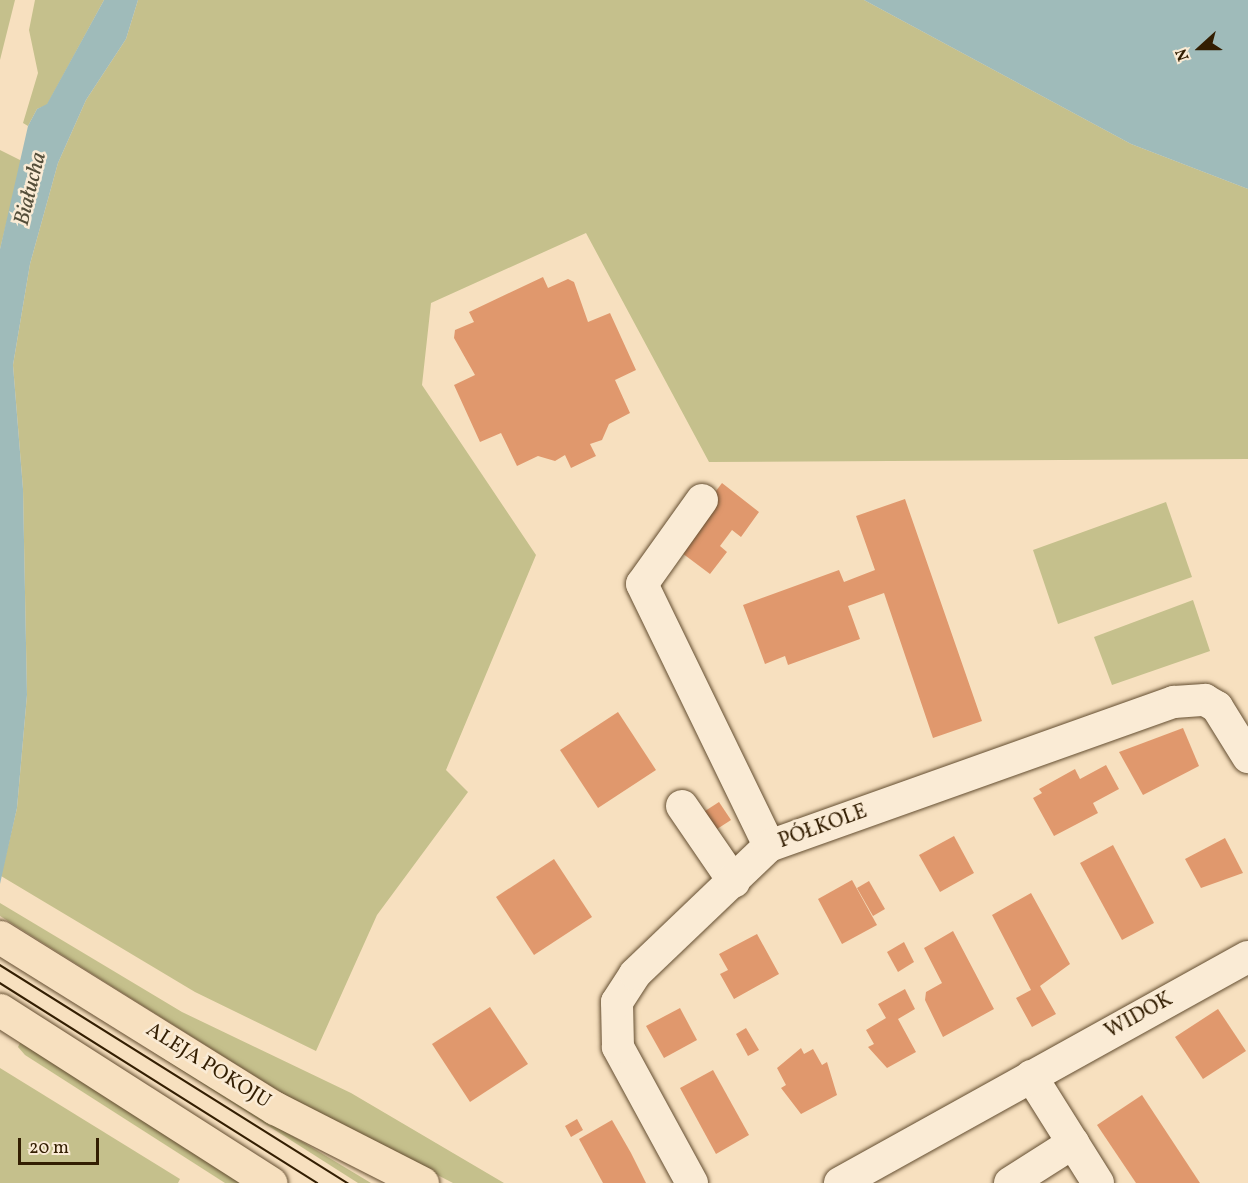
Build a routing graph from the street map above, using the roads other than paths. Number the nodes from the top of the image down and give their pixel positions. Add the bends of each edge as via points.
1 (702, 500) dead end
2 (1248, 757) edge
3 (682, 806) dead end
4 (769, 846) junction
5 (734, 882) junction
6 (0, 937) edge
7 (1248, 957) edge
8 (0, 1010) edge
9 (1031, 1076) junction
10 (1072, 1143) junction
11 (270, 1183) edge
12 (422, 1183) edge
13 (692, 1183) edge
14 (840, 1183) edge
15 (1010, 1183) edge
16 (1098, 1183) edge

1 - 4 street via 642,584
2 - 4 street, PÓŁKOLE via 1217,707 1205,700 1174,702
3 - 5 street
4 - 5 street, PÓŁKOLE
5 - 13 street, PÓŁKOLE via 635,974 617,1002 614,1017 618,1047
6 - 12 main road, ALEJA POKOJU via 275,1108
7 - 9 street, WIDOK
8 - 11 main road
9 - 10 street
9 - 14 street, WIDOK
10 - 15 street
10 - 16 street

